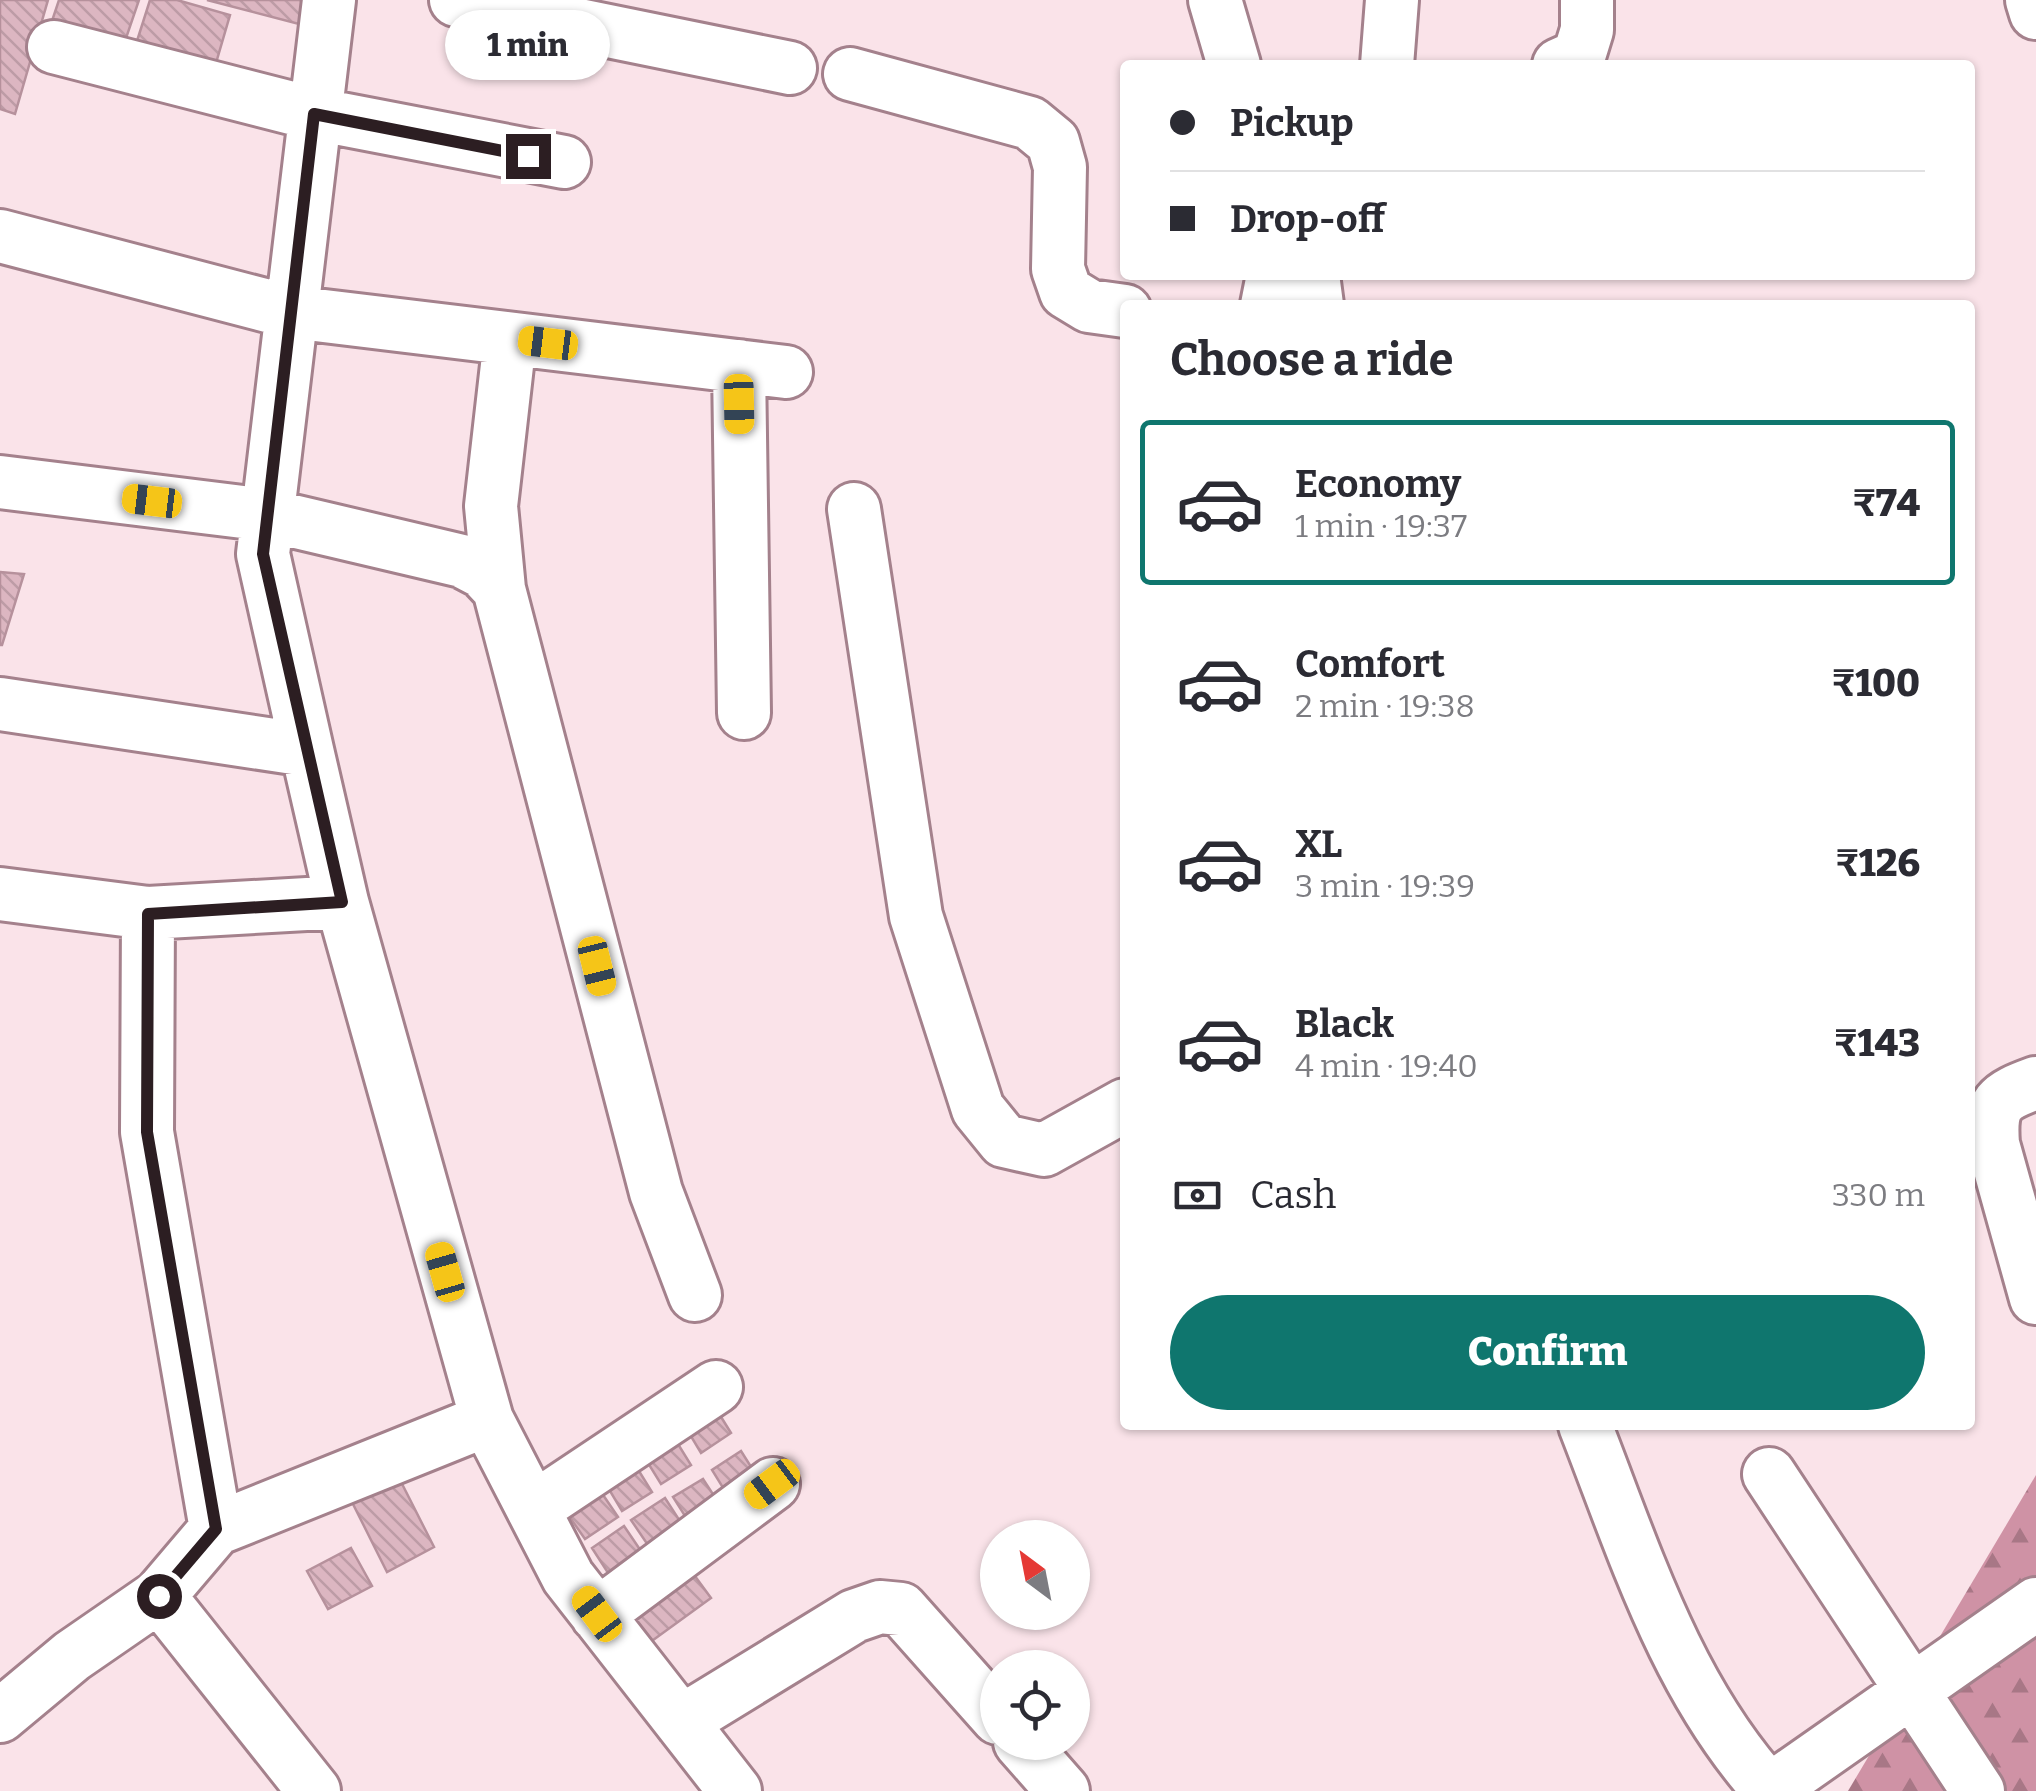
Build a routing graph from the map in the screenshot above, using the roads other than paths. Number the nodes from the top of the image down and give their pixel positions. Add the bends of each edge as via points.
1 (329, 0) edge
2 (456, 0) edge
3 (1215, 0) edge
4 (1392, 0) edge
5 (1587, 0) edge
6 (2032, 0) edge
7 (2036, 14) edge
8 (54, 48) dead end
9 (1233, 60) edge
10 (1387, 60) edge
11 (1570, 60) edge
12 (790, 68) dead end
13 (850, 74) dead end
14 (314, 114) junction
15 (564, 162) dead end
16 (0, 236) edge
17 (1120, 309) edge
18 (291, 312) junction
19 (510, 339) junction
20 (0, 482) edge
21 (854, 509) dead end
22 (267, 516) junction
23 (499, 589) junction
24 (0, 704) edge
25 (744, 712) dead end
26 (307, 750) junction
27 (0, 894) edge
28 (342, 902) junction
29 (148, 914) junction
30 (2036, 1084) edge
31 (1120, 1108) edge
32 (696, 1295) dead end
33 (2036, 1298) edge
34 (716, 1386) dead end
35 (487, 1420) junction
36 (1588, 1430) edge
37 (1770, 1474) dead end
38 (772, 1484) dead end
39 (533, 1510) junction
40 (216, 1529) junction
41 (159, 1596) junction
42 (2036, 1604) edge
43 (597, 1614) junction
44 (1911, 1691) junction
45 (980, 1698) edge
46 (0, 1716) edge
47 (681, 1722) junction
48 (1036, 1760) edge
49 (314, 1791) edge
50 (735, 1791) edge
51 (1063, 1791) edge
52 (1770, 1791) edge
53 (1978, 1791) edge

1 - 14 street
2 - 12 street
3 - 9 street
4 - 10 street
5 - 11 street via 1587,30 1579,56
6 - 7 street
8 - 14 street
13 - 17 street via 1030,123 1053,142 1060,168 1058,269 1066,292 1088,306
14 - 15 street
14 - 18 street
16 - 18 street
18 - 19 street
18 - 22 street
19 - 23 street via 490,506
19 - 25 street via 762,369
20 - 22 street
21 - 31 street via 916,916 978,1109 1004,1140 1044,1150
22 - 23 street via 462,561
22 - 26 street via 263,554
23 - 32 street via 656,1192
24 - 26 street
26 - 28 street
27 - 29 street
28 - 29 street
28 - 35 street
29 - 40 street via 147,1132
30 - 33 street via 2008,1093 1995,1105 1992,1122
34 - 39 street
35 - 39 street
35 - 40 street
36 - 52 street via 1662,1623 1701,1698
37 - 44 street
38 - 43 street
39 - 43 street
40 - 41 street
41 - 46 street
41 - 49 street
42 - 44 street
43 - 47 street
44 - 52 street
44 - 53 street
45 - 47 street via 901,1609 880,1607 854,1616
47 - 50 street
48 - 51 street

